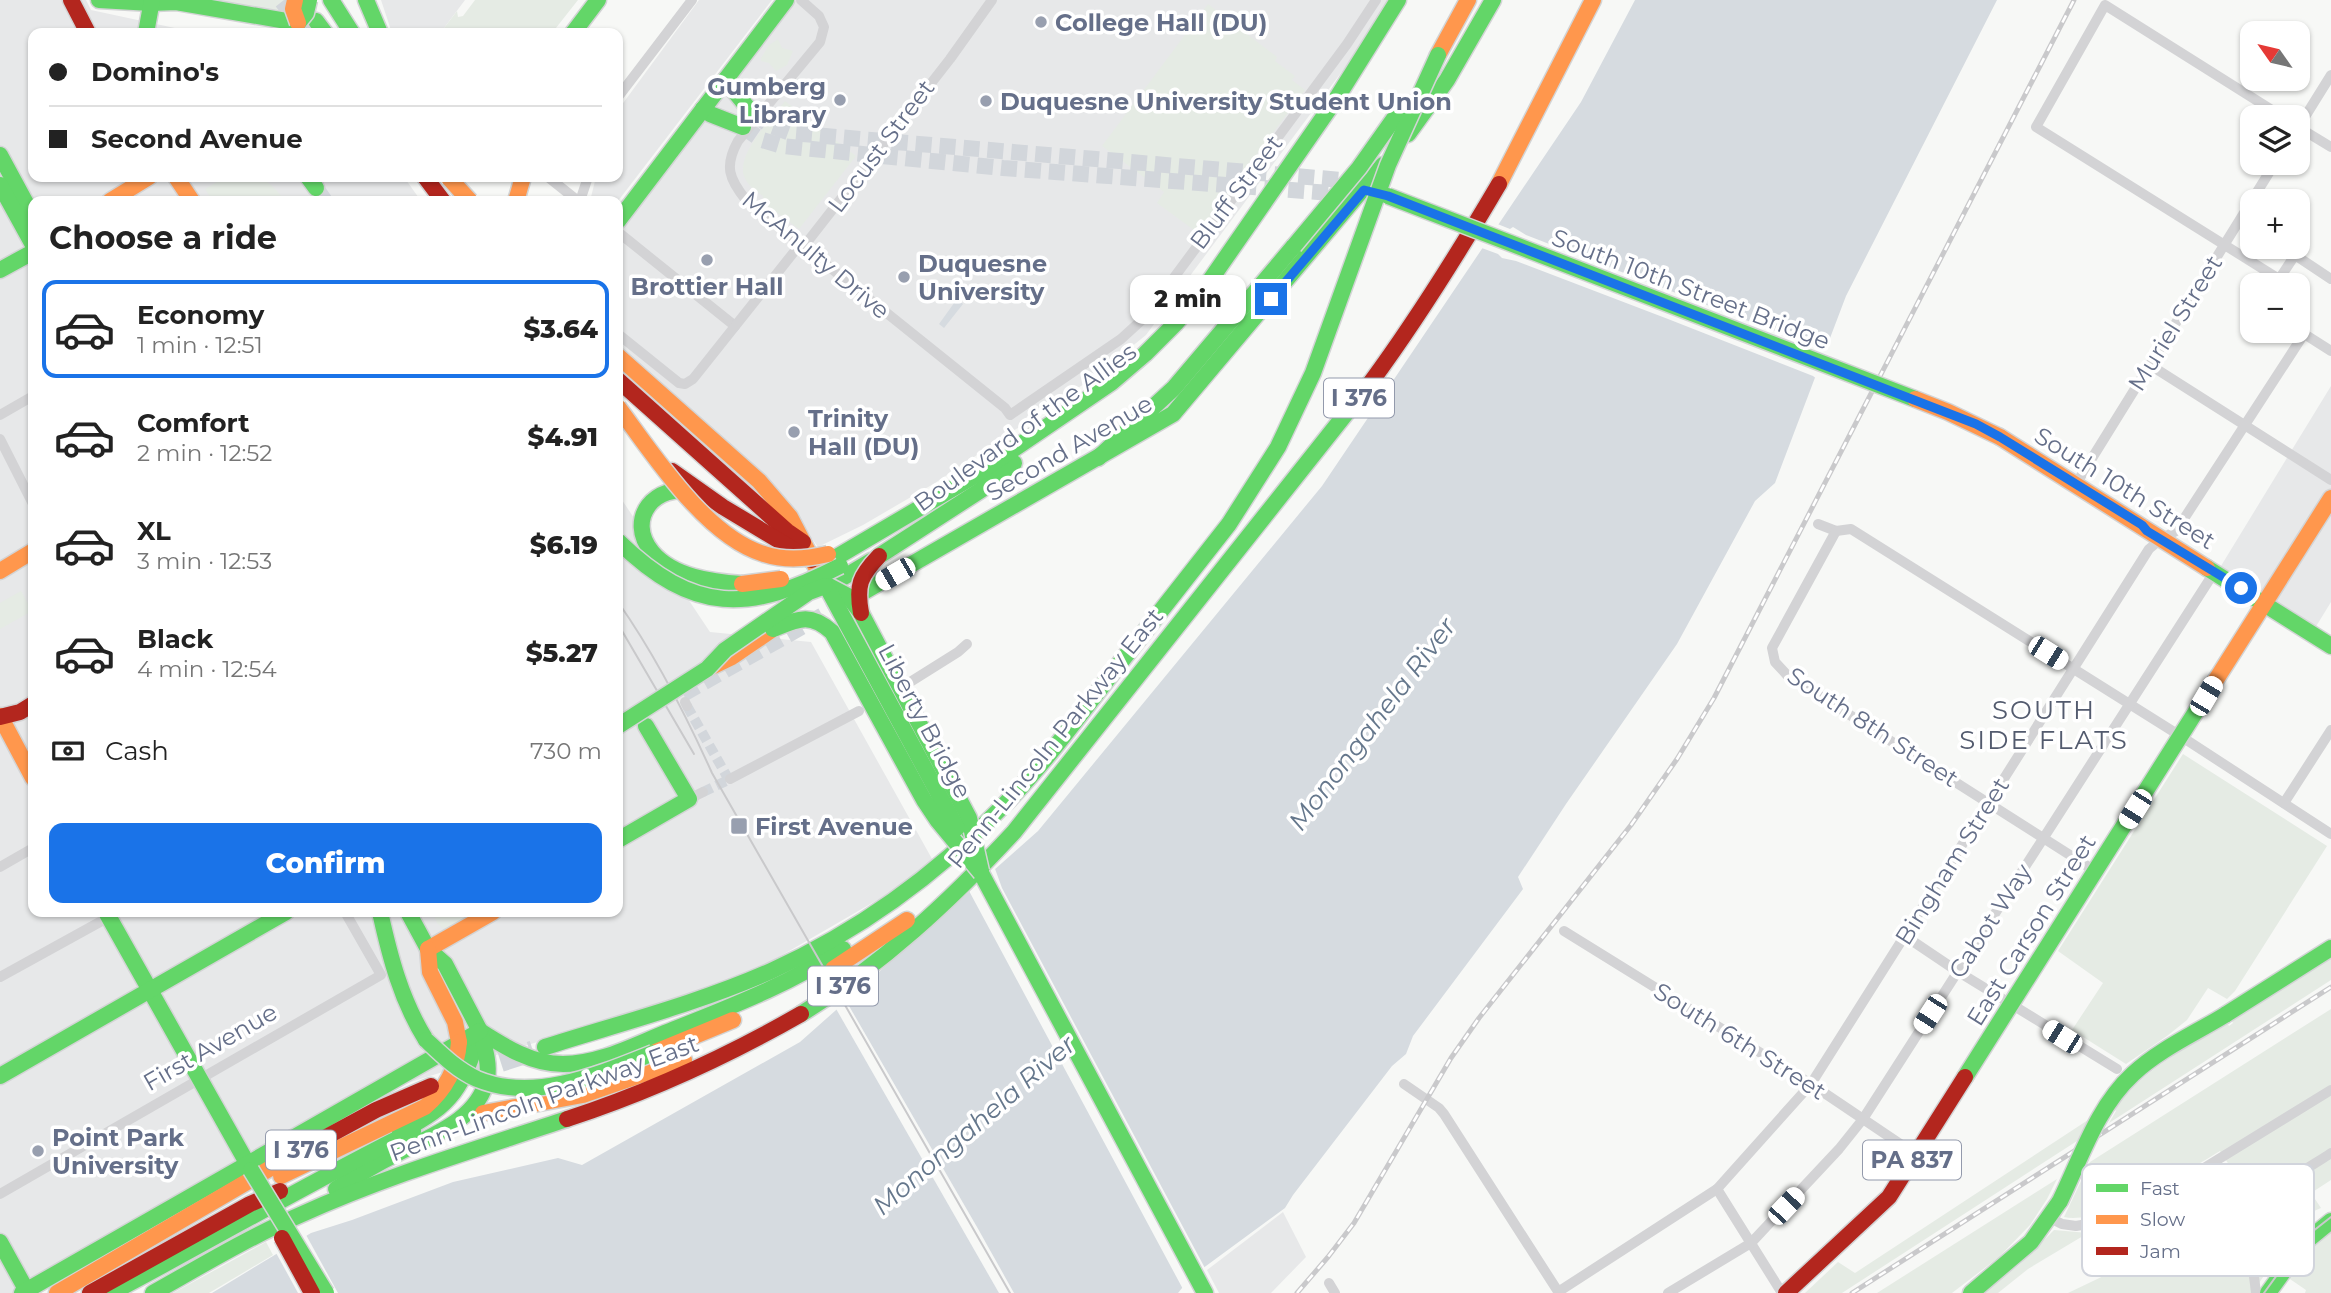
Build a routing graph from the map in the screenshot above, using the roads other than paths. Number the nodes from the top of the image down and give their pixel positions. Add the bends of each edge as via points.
1 (71, 0) edge
2 (295, 0) edge
3 (366, 0) edge
4 (598, 0) edge
5 (692, 0) edge
6 (786, 0) edge
7 (801, 0) edge
8 (992, 0) edge
9 (1376, 0) edge
10 (1398, 0) edge
11 (1412, 0) edge
12 (1468, 0) edge
13 (1493, 0) edge
14 (1593, 0) edge
15 (111, 1) edge
16 (152, 1) edge
17 (320, 1) edge
18 (295, 27) edge
19 (85, 28) edge
20 (147, 28) edge
21 (339, 28) edge
22 (347, 28) edge
23 (378, 28) edge
24 (577, 28) edge
25 (1438, 55) junction
26 (2331, 75) edge
27 (725, 80) junction
28 (623, 90) edge
29 (2264, 105) edge
30 (2310, 108) edge
31 (703, 109) junction
32 (753, 114) tunnel mouth
33 (743, 127) tunnel mouth
34 (2310, 134) edge
35 (2331, 147) edge
36 (0, 155) edge
37 (2268, 175) edge
38 (1342, 180) tunnel mouth
39 (128, 182) edge
40 (141, 182) edge
41 (554, 182) edge
42 (0, 185) edge
43 (1364, 190) junction
44 (1330, 193) tunnel mouth
45 (118, 196) edge
46 (119, 196) edge
47 (573, 196) edge
48 (28, 207) edge
49 (623, 213) edge
50 (28, 236) edge
51 (623, 236) edge
52 (2224, 244) junction
53 (802, 246) junction
54 (28, 254) edge
55 (0, 270) edge
56 (2264, 273) edge
57 (2283, 273) edge
58 (2331, 279) edge
59 (736, 326) junction
60 (623, 338) edge
61 (2310, 338) edge
62 (2294, 343) edge
63 (2331, 351) edge
64 (623, 360) edge
65 (2150, 365) junction
66 (623, 384) edge
67 (28, 399) edge
68 (623, 413) edge
69 (0, 415) edge
70 (1010, 415) joint
71 (2244, 425) junction
72 (623, 430) edge
73 (2000, 437) joint
74 (0, 439) edge
75 (1098, 458) junction
76 (1009, 467) junction
77 (2331, 480) edge
78 (682, 482) junction
79 (2076, 484) junction
80 (28, 494) edge
81 (2331, 498) edge
82 (1818, 524) dead end
83 (1836, 531) junction
84 (2161, 539) junction
85 (803, 542) junction
86 (623, 546) edge
87 (28, 554) edge
88 (879, 556) junction
89 (835, 559) junction
90 (811, 560) junction
91 (0, 571) edge
92 (2215, 571) junction
93 (829, 588) junction
94 (860, 594) tunnel mouth
95 (2264, 603) junction
96 (861, 612) junction
97 (773, 629) junction
98 (967, 644) dead end
99 (2331, 646) edge
100 (707, 669) junction
101 (2073, 669) junction
102 (907, 684) dead end
103 (2129, 703) junction
104 (28, 708) edge
105 (859, 711) dead end
106 (0, 717) edge
107 (623, 723) edge
108 (646, 726) dead end
109 (2331, 730) edge
110 (2182, 737) junction
111 (1071, 759) junction
112 (28, 769) edge
113 (730, 779) tunnel mouth
114 (1989, 803) junction
115 (2284, 803) junction
116 (1005, 804) junction
117 (2331, 834) edge
118 (623, 837) edge
119 (2043, 838) junction
120 (28, 851) edge
121 (0, 867) edge
122 (2095, 871) junction
123 (981, 873) junction
124 (106, 917) edge
125 (113, 917) edge
126 (348, 917) edge
127 (380, 917) edge
128 (411, 917) edge
129 (484, 917) edge
130 (259, 918) edge
131 (907, 920) junction
132 (1563, 931) dead end
133 (1905, 936) junction
134 (2331, 948) edge
135 (428, 949) junction
136 (1957, 971) junction
137 (0, 978) edge
138 (150, 990) junction
139 (2011, 1005) junction
140 (480, 1031) junction
141 (459, 1042) junction
142 (545, 1047) tunnel mouth
143 (2117, 1069) dead end
144 (0, 1076) edge
145 (200, 1080) junction
146 (1404, 1084) dead end
147 (1811, 1084) junction
148 (431, 1086) dead end
149 (2331, 1090) edge
150 (483, 1113) dead end
151 (1863, 1119) junction
152 (412, 1129) junction
153 (2331, 1153) edge
154 (1915, 1154) junction
155 (2211, 1164) edge
156 (2314, 1165) edge
157 (249, 1167) junction
158 (1717, 1189) junction
159 (0, 1194) edge
160 (266, 1197) junction
161 (2050, 1218) junction
162 (287, 1220) junction
163 (2331, 1221) edge
164 (176, 1225) junction
165 (2082, 1225) edge
166 (2314, 1235) edge
167 (0, 1242) edge
168 (1751, 1243) junction
169 (204, 1244) junction
170 (2280, 1276) edge
171 (25, 1292) edge
172 (1558, 1292) edge
173 (57, 1293) edge
174 (90, 1293) edge
175 (111, 1293) edge
176 (128, 1293) edge
177 (153, 1293) edge
178 (312, 1293) edge
179 (326, 1293) edge
180 (1205, 1293) edge
181 (1668, 1293) edge
182 (1784, 1293) edge
183 (1971, 1293) edge
184 (2268, 1293) edge

1 - 19 main road
2 - 18 main road, bridge
3 - 23 main road
4 - 24 main road
5 - 28 street
6 - 27 main road
7 - 53 street, McAnulty Drive via 824,27 820,42 738,141 729,171 746,200
8 - 53 street, Locust Street
9 - 70 street, Bluff Street via 1144,318 1121,339
10 - 89 main road, Boulevard of the Allies via 1338,96 1176,323 1111,383 974,475
11 - 76 main road, Boulevard of the Allies via 1354,95 1202,312 1140,373
12 - 25 main road, Penn-Lincoln Parkway East / I 376
13 - 43 main road, Second Avenue via 1432,103
14 - 111 main road, Penn-Lincoln Parkway East / I 376 via 1496,190 1404,337
15 - 16 main road
16 - 18 main road
16 - 20 main road
17 - 18 main road, bridge
17 - 21 main road
17 - 22 main road
25 - 75 main road, bridge via 1359,168 1185,376
25 - 116 main road, Penn-Lincoln Parkway East / I 376, bridge via 1388,165 1313,373 1278,447 1230,524
26 - 30 street
27 - 31 main road
27 - 32 main road
29 - 52 street via 2105,5 2036,127
31 - 33 main road
31 - 49 main road
34 - 35 street
36 - 48 main road
37 - 52 street, Muriel Street
38 - 43 main road
39 - 45 main road
40 - 46 main road
41 - 47 street
42 - 50 main road
43 - 44 main road
43 - 73 main road, South 10th Street Bridge, bridge via 1935,407
43 - 75 main road, Second Avenue via 1178,409
51 - 59 street
52 - 56 street
52 - 65 street, Muriel Street
53 - 59 street, Locust Street
53 - 70 street, McAnulty Drive
54 - 55 main road
57 - 58 street via 2295,255
59 - 60 street, Locust Street via 685,384
61 - 63 street
62 - 71 street, Bingham Street
64 - 85 main road, Liberty Bridge via 759,481 790,517
65 - 71 street
65 - 79 street, Muriel Street
66 - 85 main road
67 - 69 street
68 - 89 main road, bridge via 691,500 730,538 772,557
71 - 77 street
71 - 84 street, Bingham Street via 2176,531
72 - 78 main road, bridge
73 - 79 main road, South 10th Street
74 - 80 street
75 - 94 main road, Second Avenue
76 - 88 main road, Boulevard of the Allies
76 - 89 main road
78 - 89 main road, bridge via 654,498 642,524 649,548 681,571 721,583 754,584 800,574
78 - 90 main road
79 - 84 main road, South 10th Street
81 - 95 main road, East Carson Street / PA 837
82 - 83 street
83 - 101 street via 1851,529
83 - 114 street, South 8th Street via 1772,648 1775,662
84 - 92 main road, South 10th Street
84 - 101 street, Bingham Street via 2149,549
85 - 90 main road, Liberty Bridge
86 - 89 main road, bridge via 675,586 716,598 747,600 814,579
87 - 91 main road
88 - 93 main road, Boulevard of the Allies, bridge
88 - 96 main road, bridge via 859,579
90 - 93 main road, Liberty Bridge
92 - 95 main road, South 10th Street
92 - 103 street, Cabot Way
93 - 96 main road, bridge via 848,596
93 - 97 main road, Boulevard of the Allies, bridge
93 - 100 main road, Boulevard of the Allies, bridge via 809,592 725,650
93 - 123 main road, Liberty Bridge, bridge
95 - 99 main road, South 10th Street
95 - 110 main road, East Carson Street / PA 837
96 - 123 main road, bridge via 965,808
97 - 100 main road, Boulevard of the Allies, bridge
97 - 123 main road, bridge via 810,618 832,632 919,792
98 - 102 street
100 - 107 main road, Boulevard of the Allies, bridge
101 - 103 street
101 - 114 street, Bingham Street
103 - 110 street
103 - 119 street, Cabot Way
104 - 106 main road
105 - 113 street
106 - 112 main road
108 - 118 main road via 696,795
109 - 115 street
110 - 115 street
110 - 122 main road, East Carson Street / PA 837
111 - 131 main road via 977,858
111 - 162 main road, Penn-Lincoln Parkway East / I 376 via 989,860 945,904 879,960 786,1023 655,1087 377,1183
114 - 119 street, South 8th Street
114 - 133 street, Bingham Street
115 - 117 street
116 - 140 main road via 955,861 911,901 838,953 756,997 622,1050 576,1063 527,1057
116 - 142 main road, Penn-Lincoln Parkway East / I 376 via 923,878 831,941 730,986
119 - 122 street, South 8th Street
119 - 136 street, Cabot Way
120 - 121 street
122 - 139 main road, East Carson Street / PA 837
123 - 180 main road, Liberty Bridge
124 - 137 street
125 - 138 main road
126 - 145 street, First Avenue via 381,975
127 - 131 main road, bridge via 402,999 426,1040 460,1072 478,1080 537,1088 596,1075 712,1030 833,969
128 - 135 main road
129 - 135 main road
130 - 138 main road
131 - 150 main road via 815,990 706,1051 583,1095
132 - 147 street, South 6th Street
133 - 136 street
133 - 147 street, Bingham Street
134 - 161 main road, bridge via 2147,1063 2124,1083 2109,1102
135 - 140 main road via 445,964
135 - 141 main road via 430,972 452,1015
136 - 139 street
136 - 151 street, Cabot Way
138 - 144 main road
138 - 145 main road
139 - 143 street
139 - 154 main road, East Carson Street / PA 837
140 - 141 main road
140 - 152 main road via 453,1097
140 - 162 main road via 488,1059 487,1075 469,1113
141 - 157 main road
141 - 164 main road via 450,1079 425,1107
145 - 157 main road
145 - 159 street, First Avenue
146 - 172 street via 1444,1114
147 - 151 street, South 6th Street
147 - 158 street, Bingham Street
148 - 164 main road, Penn-Lincoln Parkway East / I 376 via 338,1129
149 - 155 street
151 - 154 street, South 6th Street
151 - 168 street, Cabot Way
152 - 160 main road
152 - 169 main road
153 - 156 street
154 - 182 main road, East Carson Street / PA 837 via 1889,1197
157 - 160 main road, bridge
157 - 171 main road
158 - 168 street
158 - 172 street, Bingham Street
160 - 174 main road
160 - 178 main road, bridge via 274,1223
160 - 179 main road, bridge
161 - 165 street
161 - 183 main road via 2031,1242
162 - 177 main road, Penn-Lincoln Parkway East / I 376
163 - 166 main road
164 - 173 main road, Penn-Lincoln Parkway East / I 376
167 - 171 main road
168 - 181 street, Cabot Way
168 - 182 street
169 - 175 main road
169 - 176 main road
170 - 184 main road

